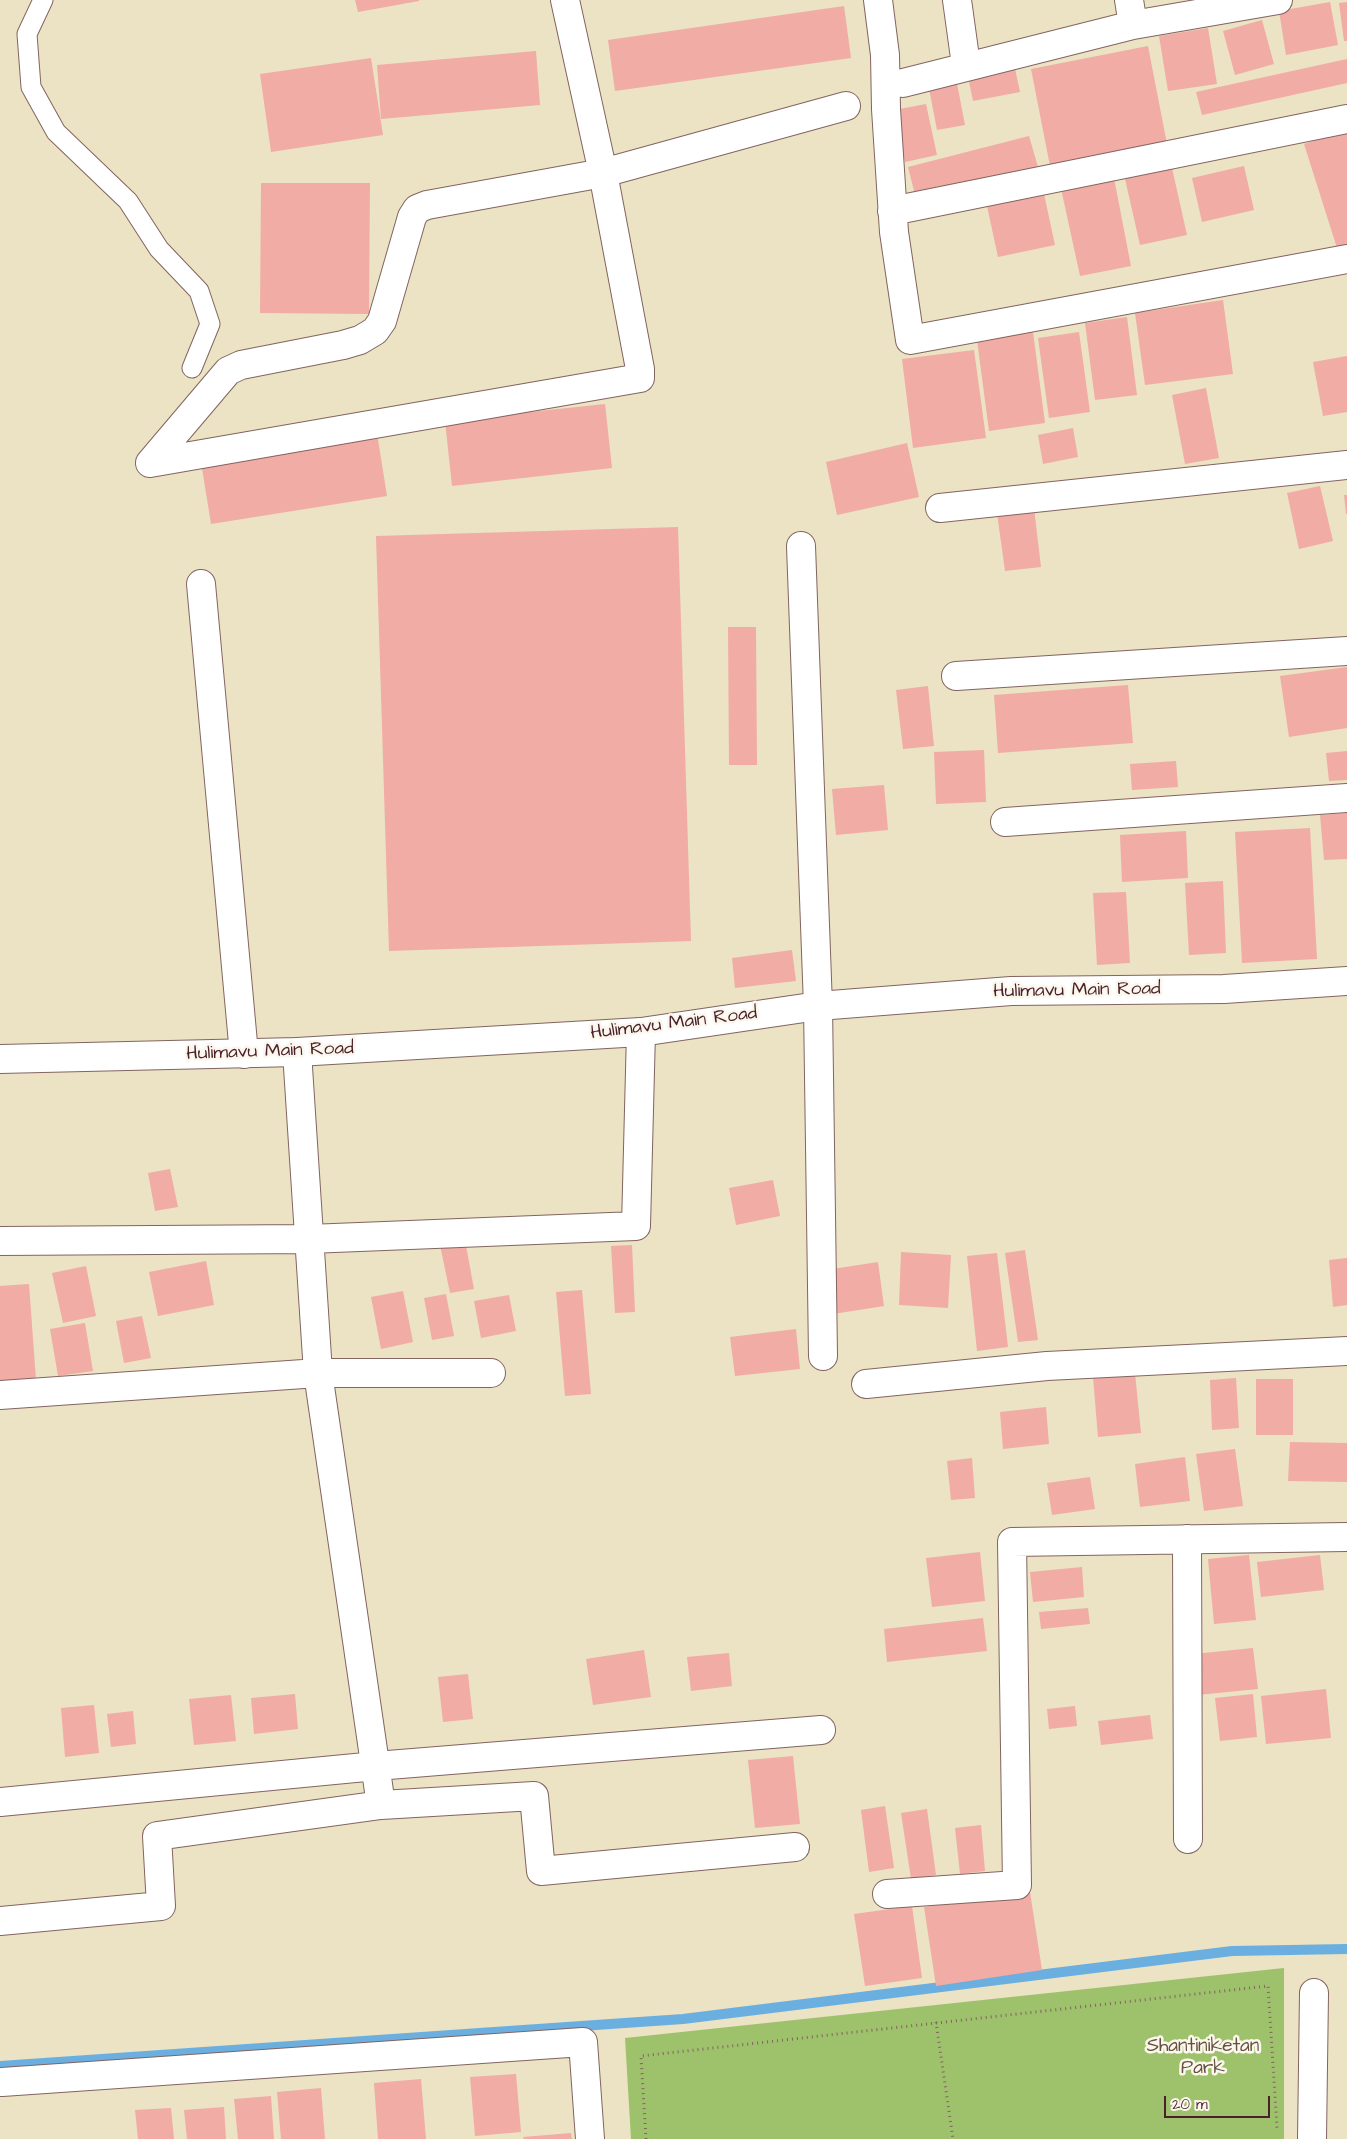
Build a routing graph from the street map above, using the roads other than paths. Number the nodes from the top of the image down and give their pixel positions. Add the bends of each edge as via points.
1 (43, 0) edge
2 (565, 0) edge
3 (878, 0) edge
4 (957, 0) edge
5 (1278, 0) edge
6 (1131, 13) edge
7 (966, 65) junction
8 (903, 82) dead end
9 (846, 106) dead end
10 (1347, 119) edge
11 (603, 173) junction
12 (892, 211) junction
13 (1347, 259) edge
14 (192, 368) dead end
15 (1347, 466) edge
16 (940, 508) dead end
17 (801, 546) dead end
18 (201, 584) dead end
19 (1347, 651) edge
20 (956, 676) dead end
21 (1347, 798) edge
22 (1004, 822) dead end
23 (1347, 981) edge
24 (818, 1006) junction
25 (641, 1032) junction
26 (297, 1052) junction
27 (244, 1054) junction
28 (0, 1059) edge
29 (309, 1239) junction
30 (0, 1241) edge
31 (1347, 1351) edge
32 (823, 1356) dead end
33 (318, 1373) junction
34 (491, 1373) dead end
35 (866, 1384) dead end
36 (0, 1395) edge
37 (1347, 1537) edge
38 (1187, 1539) junction
39 (821, 1730) dead end
40 (376, 1766) junction
41 (0, 1802) edge
42 (381, 1805) junction
43 (1188, 1839) dead end
44 (794, 1847) dead end
45 (888, 1894) dead end
46 (0, 1921) edge
47 (1314, 1993) dead end
48 (2, 2082) dead end
49 (590, 2139) edge
50 (1312, 2139) edge

1 - 14 lane via 27,34 31,87 56,132 128,201 159,249 199,291 210,324
2 - 11 street
3 - 12 street via 885,55
4 - 7 street
5 - 6 street
6 - 7 street
7 - 8 street
9 - 11 street
10 - 12 street
11 - 11 street via 640,378 150,464 228,371 241,365 343,346 375,331 382,320 417,209
12 - 13 street via 910,340
15 - 16 street
17 - 24 street
18 - 27 street
19 - 20 street
21 - 22 street
23 - 24 street, Hulimavu Main Road via 1224,989 1010,991
24 - 25 street, Hulimavu Main Road
24 - 32 street
25 - 26 street, Hulimavu Main Road
25 - 29 street via 636,1226
26 - 27 street, Hulimavu Main Road
26 - 29 street
27 - 28 street, Hulimavu Main Road
29 - 30 street
29 - 33 street
31 - 35 street via 1047,1366
33 - 34 street
33 - 36 street
33 - 40 street
37 - 38 street
38 - 43 street
38 - 45 street via 1012,1542 1017,1885
39 - 40 street
40 - 41 street
40 - 42 street
42 - 44 street via 534,1796 541,1872
42 - 46 street via 157,1836 161,1906
47 - 50 street
48 - 49 street via 583,2042

